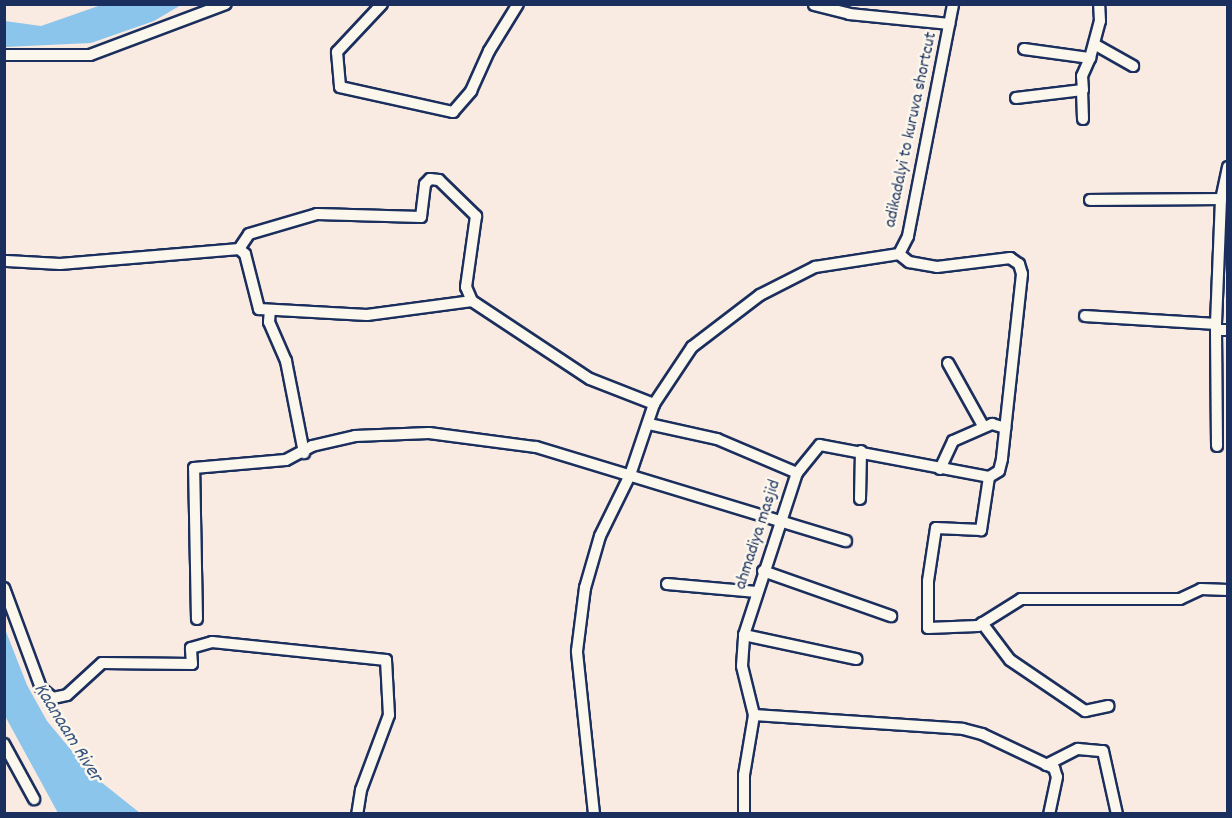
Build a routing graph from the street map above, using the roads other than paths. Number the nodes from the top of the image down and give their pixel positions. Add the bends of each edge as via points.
1 (226, 4) edge
2 (381, 4) edge
3 (518, 4) edge
4 (952, 4) edge
5 (1099, 4) edge
6 (814, 5) edge
7 (950, 24) junction
8 (1094, 44) junction
9 (1024, 49) dead end
10 (4, 55) edge
11 (1090, 58) junction
12 (1133, 66) dead end
13 (1082, 90) junction
14 (1016, 98) dead end
15 (1083, 119) dead end
16 (1227, 167) edge
17 (1221, 199) junction
18 (1090, 200) dead end
19 (239, 249) junction
20 (899, 254) junction
21 (7, 261) dead end
22 (472, 301) junction
23 (270, 310) junction
24 (1085, 316) dead end
25 (1220, 328) edge
26 (948, 363) dead end
27 (654, 404) junction
28 (649, 424) junction
29 (983, 426) junction
30 (1005, 428) junction
31 (1217, 446) dead end
32 (861, 451) junction
33 (304, 453) junction
34 (940, 469) junction
35 (797, 472) junction
36 (630, 475) junction
37 (989, 477) junction
38 (860, 499) dead end
39 (781, 519) junction
40 (846, 541) dead end
41 (763, 571) junction
42 (667, 584) dead end
43 (4, 588) edge
44 (1227, 590) edge
45 (757, 592) junction
46 (891, 616) dead end
47 (196, 619) dead end
48 (982, 624) junction
49 (744, 635) junction
50 (856, 659) dead end
51 (1108, 706) dead end
52 (754, 715) junction
53 (4, 744) edge
54 (1046, 765) junction
55 (34, 799) dead end
56 (357, 813) edge
57 (594, 813) edge
58 (744, 813) edge
59 (1049, 813) edge
60 (1117, 813) edge

1 - 10 street via 90,55
2 - 3 street via 337,52 340,87 453,112 471,91 489,51
4 - 7 street, adikadalyi to kuruva shortcut
5 - 8 street
6 - 7 street via 849,14
7 - 20 street, adikadalyi to kuruva shortcut via 908,236
8 - 11 street
8 - 12 street
9 - 11 street
11 - 13 street via 1082,76
13 - 14 street
13 - 15 street
16 - 17 street
17 - 18 street
17 - 25 street
19 - 21 street via 60,264
19 - 22 street via 249,234 317,214 421,217 425,184 430,179 439,180 476,216 466,287
19 - 23 street via 248,263 254,302 259,309
20 - 27 street, adikadalyi to kuruva shortcut via 815,267 760,294 692,347
20 - 30 street via 923,267 992,258 1010,258 1019,264 1022,274
22 - 23 street via 367,315
22 - 27 street via 590,379
23 - 33 street via 268,322 286,361
24 - 25 street
25 - 31 street
26 - 29 street
27 - 28 street, adikadalyi to kuruva shortcut
28 - 35 street via 717,440
28 - 36 street, adikadalyi to kuruva shortcut
29 - 30 street
29 - 34 street via 953,441
30 - 37 street via 999,471
32 - 34 street, ahmadiya masjid
32 - 35 street, ahmadiya masjid via 820,445
32 - 38 street
33 - 36 street via 312,446 355,435 429,433 536,447
33 - 47 street via 286,460 194,468
34 - 37 street, ahmadiya masjid
35 - 39 street, ahmadiya masjid
36 - 39 street
36 - 57 street, adikadalyi to kuruva shortcut via 600,536 585,588 577,651
37 - 48 street via 981,530 936,528 926,614 932,628
39 - 40 street
39 - 41 street, ahmadiya masjid
41 - 45 street, ahmadiya masjid
41 - 46 street
42 - 45 street
43 - 56 street via 41,688 53,698 67,694 102,663 192,664 191,648 212,642 386,660 389,715 361,790
44 - 48 street via 1201,589 1180,598 1021,598
45 - 49 street, ahmadiya masjid
48 - 51 street via 1010,660 1085,711
49 - 50 street
49 - 52 street, ahmadiya masjid via 742,666
52 - 54 street via 963,729
52 - 58 street, ahmadiya masjid via 744,775
53 - 55 street
54 - 59 street via 1054,768 1057,777
54 - 60 street via 1078,750 1103,750

